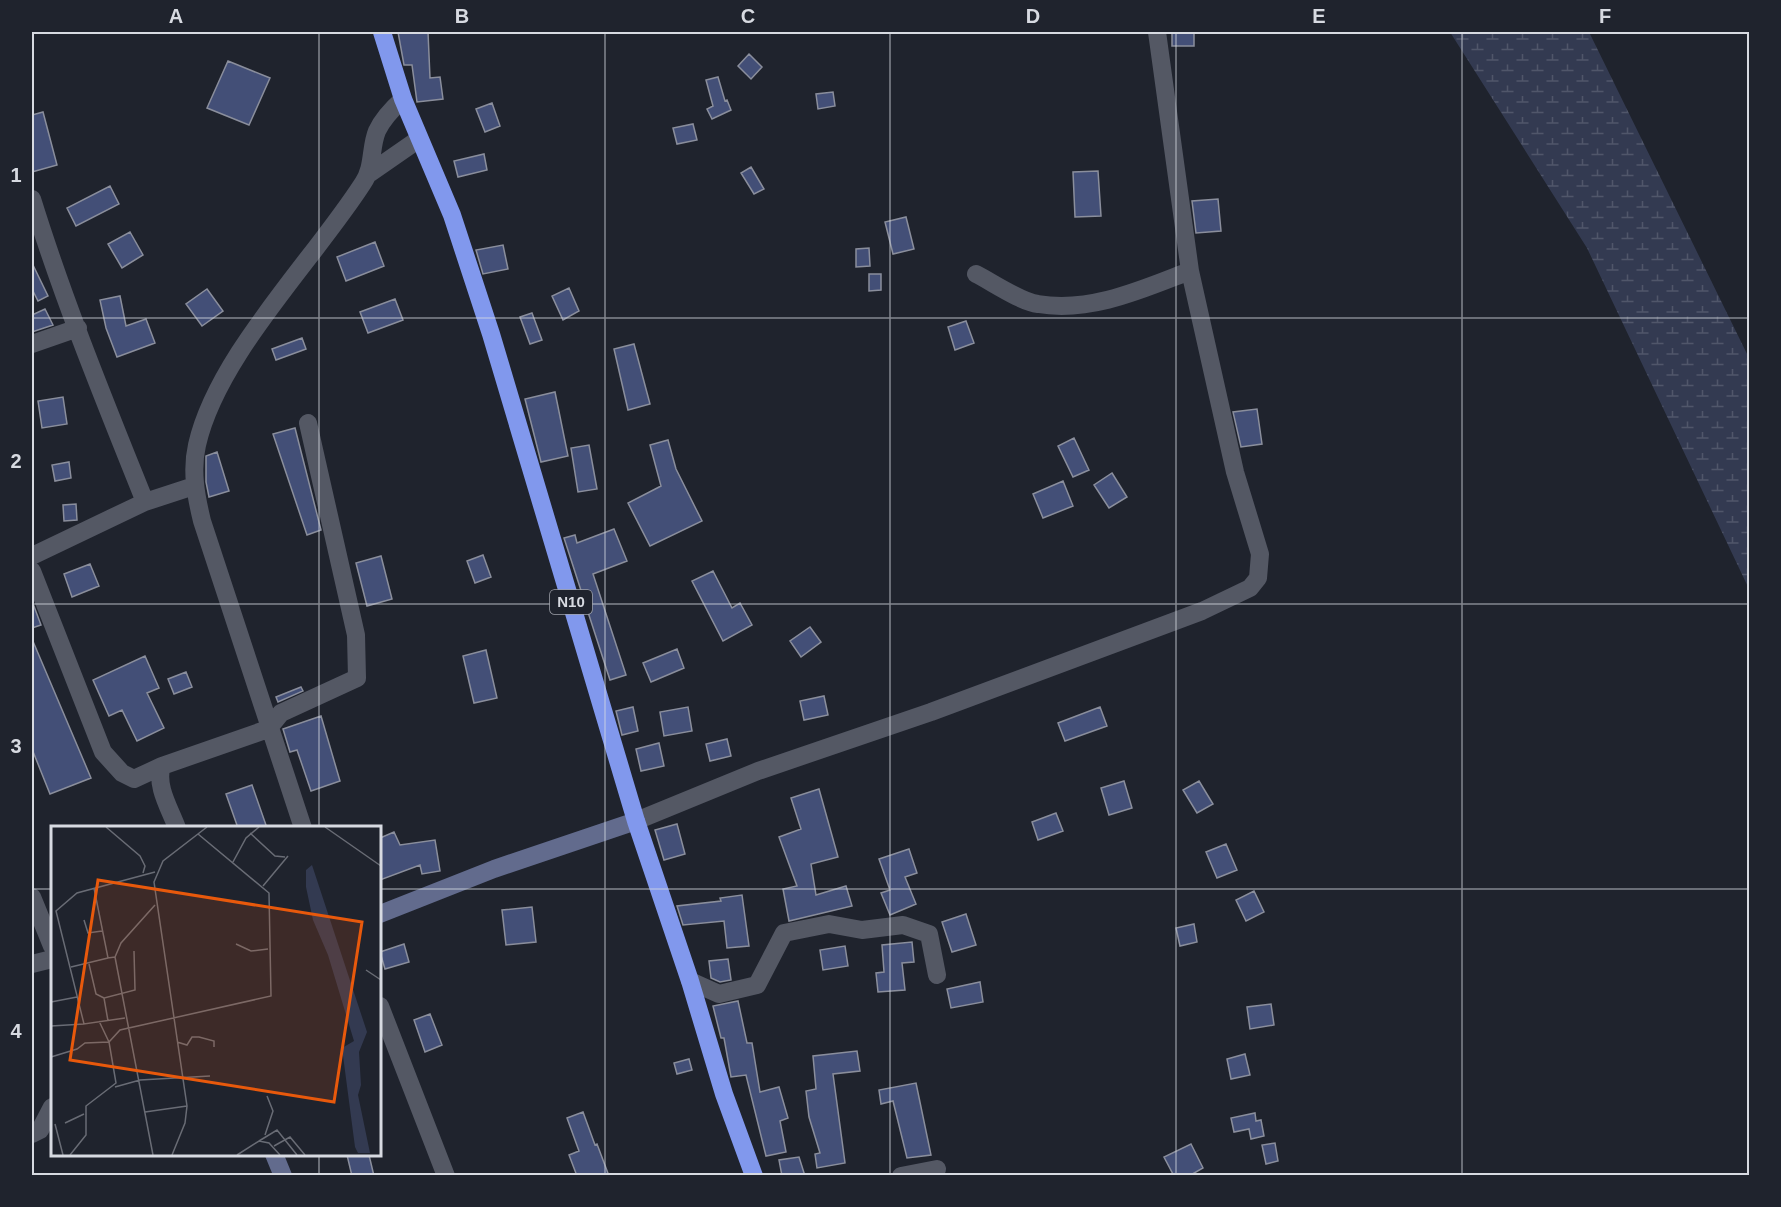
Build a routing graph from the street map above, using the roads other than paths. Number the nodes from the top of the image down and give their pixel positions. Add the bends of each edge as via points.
1 (382, 32) edge
2 (1158, 32) edge
3 (403, 99) junction
4 (419, 139) junction
5 (370, 173) junction
6 (32, 199) edge
7 (1190, 272) junction
8 (976, 274) dead end
9 (78, 328) junction
10 (32, 344) edge
11 (308, 423) dead end
12 (194, 486) junction
13 (145, 502) junction
14 (32, 556) edge
15 (32, 571) edge
16 (268, 729) junction
17 (162, 766) junction
18 (636, 821) junction
19 (176, 826) edge
20 (302, 826) edge
21 (32, 897) edge
22 (381, 914) edge
23 (51, 944) edge
24 (51, 959) edge
25 (32, 964) edge
26 (937, 975) dead end
27 (690, 981) junction
28 (381, 1009) edge
29 (51, 1109) edge
30 (32, 1134) edge
31 (274, 1156) edge
32 (937, 1169) dead end
33 (283, 1176) edge
34 (446, 1176) edge
35 (753, 1176) edge
36 (901, 1176) edge

1 - 3 highway, N10
2 - 7 street
3 - 4 highway, N10
3 - 5 street via 376,132
4 - 5 street
4 - 18 highway, N10 via 452,215 491,334
5 - 12 street via 219,387 197,445
6 - 9 street via 61,291
7 - 8 street via 1115,299 1067,304 1037,304
7 - 18 street via 1235,472 1260,554 1258,578 1250,588 1202,611 931,712 758,771
9 - 10 street
9 - 13 street
11 - 16 street via 356,635 357,678 281,713
12 - 13 street
12 - 16 street
13 - 14 street
15 - 17 street via 103,752 122,773 134,779
16 - 17 street
16 - 20 street
17 - 19 street via 161,786
18 - 22 street via 494,869
18 - 27 highway, N10
21 - 23 street
24 - 25 street
26 - 27 street via 929,934 903,925 862,930 830,924 784,933 757,985 719,994
27 - 35 highway, N10
28 - 34 street
29 - 30 street via 40,1130
31 - 33 street
32 - 36 street

